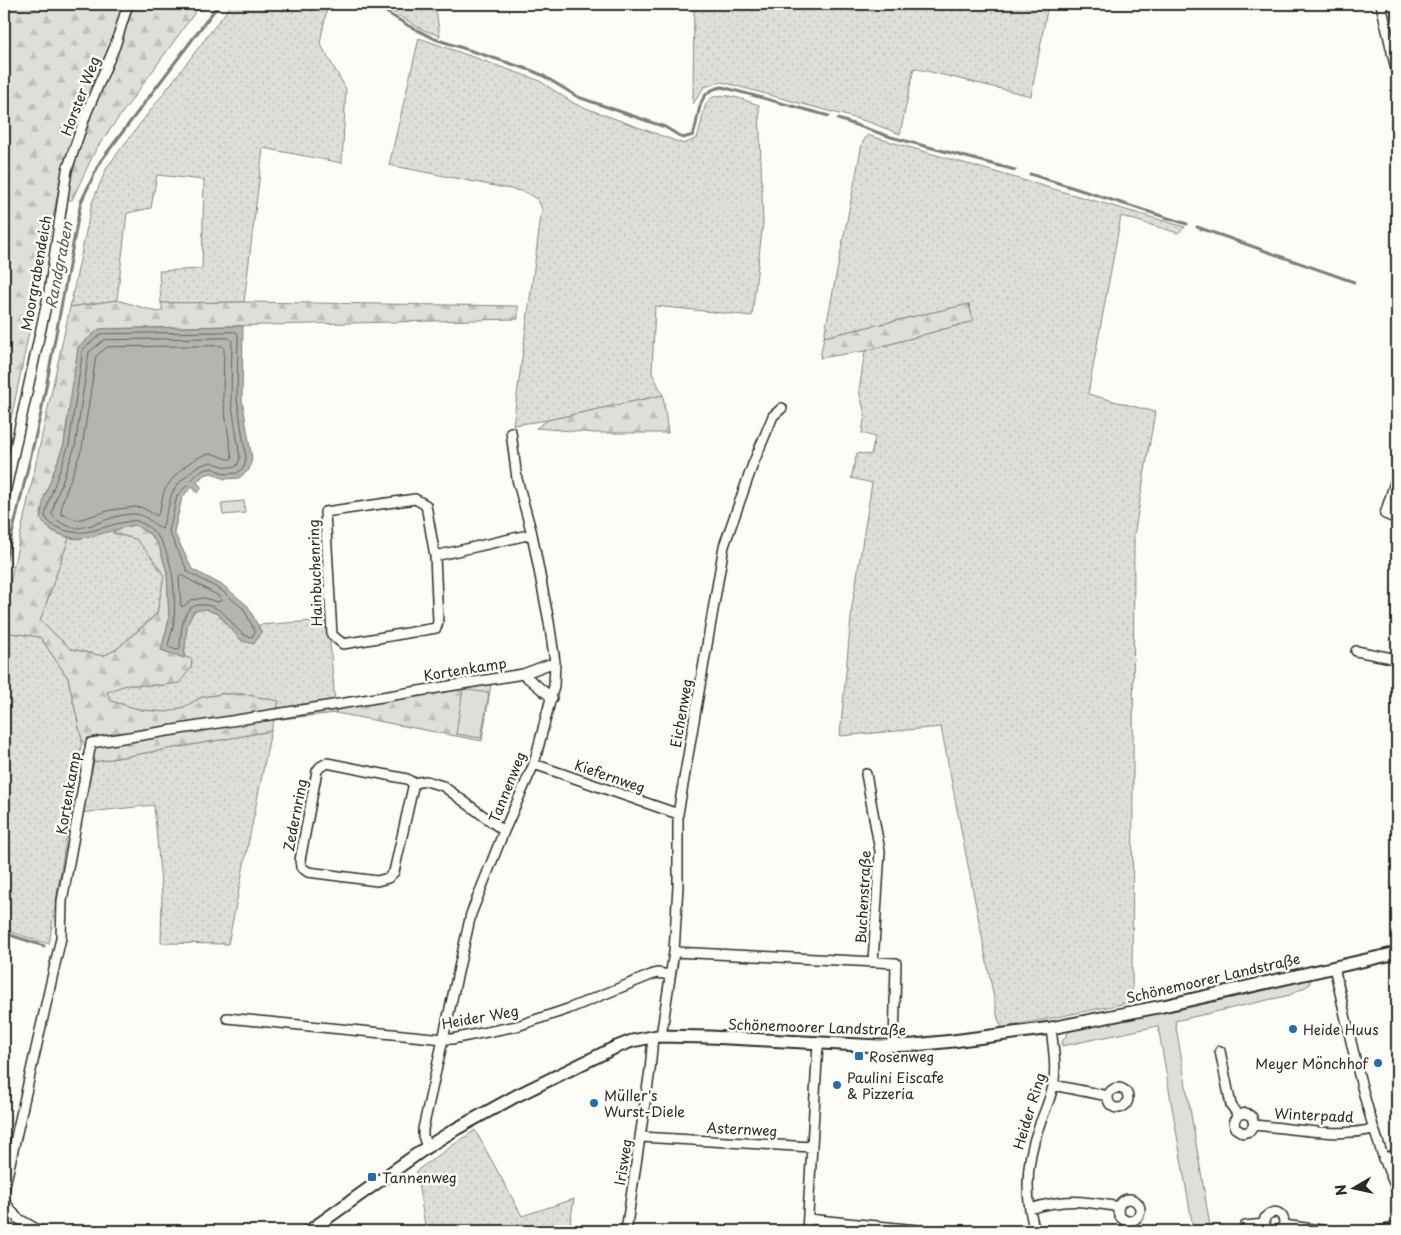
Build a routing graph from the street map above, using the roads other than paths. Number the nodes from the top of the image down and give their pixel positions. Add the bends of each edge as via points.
1 (128, 4) edge
2 (1381, 4) edge
3 (1393, 37) edge
4 (1397, 74) edge
5 (62, 198) joint
6 (782, 408) dead end
7 (512, 432) dead end
8 (1397, 476) edge
9 (4, 498) edge
10 (1397, 519) edge
11 (532, 534) junction
12 (434, 556) junction
13 (1356, 652) dead end
14 (1397, 659) edge
15 (555, 662) junction
16 (523, 674) junction
17 (552, 698) junction
18 (534, 764) junction
19 (866, 774) dead end
20 (413, 783) junction
21 (678, 814) junction
22 (504, 831) junction
23 (674, 952) junction
24 (1397, 953) edge
25 (873, 962) junction
26 (1334, 967) junction
27 (670, 975) junction
28 (227, 1018) dead end
29 (1051, 1028) junction
30 (657, 1037) junction
31 (444, 1039) junction
32 (818, 1043) junction
33 (894, 1046) junction
34 (1220, 1051) dead end
35 (1053, 1085) junction
36 (1108, 1096) dead end
37 (1238, 1115) junction
38 (1254, 1125) junction
39 (1373, 1129) junction
40 (641, 1137) junction
41 (812, 1146) junction
42 (427, 1147) junction
43 (1397, 1154) edge
44 (1383, 1159) junction
45 (4, 1190) edge
46 (1397, 1190) edge
47 (4, 1201) edge
48 (1119, 1207) dead end
49 (1030, 1209) junction
50 (808, 1219) junction
51 (1245, 1226) dead end
52 (1397, 1226) edge
53 (1267, 1227) edge
54 (1281, 1228) edge
55 (40, 1231) edge
56 (309, 1231) edge
57 (626, 1231) edge
58 (807, 1231) edge
59 (928, 1231) edge
60 (1035, 1231) edge
61 (1328, 1231) edge
62 (1380, 1231) edge

1 - 5 street, Horster Weg via 115,46 86,114
2 - 3 street
3 - 4 street
5 - 9 street, Moorgrabendeich via 49,292
6 - 21 street, Eichenweg via 774,416 760,448 724,546
7 - 11 street, Tannenweg via 517,479
8 - 10 street via 1385,514
11 - 12 street
11 - 15 street, Tannenweg
12 - 12 street, Hainbuchenring via 436,628 343,644 332,635 326,512 415,499 426,504
13 - 14 street
15 - 16 street, Kortenkamp
15 - 17 street, Tannenweg
16 - 17 street, Kortenkamp
16 - 45 street, Kortenkamp via 90,743 62,900 60,938
17 - 18 street, Tannenweg
18 - 21 street, Kiefernweg
18 - 22 street, Tannenweg
19 - 25 street, Buchenstraße via 880,851
20 - 20 street, Zedernring via 394,872 388,878 377,881 308,872 302,867 300,860 318,771 323,764 407,778
20 - 22 street, Zedernring via 426,781 442,786
21 - 23 street, Eichenweg
22 - 31 street, Tannenweg via 471,914
23 - 25 street
23 - 27 street, Eichenweg
24 - 26 street, Schönemoorer Landstraße
25 - 33 street via 896,963
26 - 29 street, Schönemoorer Landstraße
26 - 39 street
27 - 30 street, Eichenweg
27 - 31 street, Heider Weg via 651,975 517,1026
28 - 31 street, Heider Weg
29 - 33 street, Schönemoorer Landstraße
29 - 35 street, Heider Ring
30 - 32 street, Schönemoorer Landstraße
30 - 40 street, Irisweg
30 - 42 street, Schönemoorer Landstraße via 614,1048 516,1096
31 - 42 street, Tannenweg via 423,1129
32 - 33 street, Schönemoorer Landstraße
32 - 41 street
34 - 37 street, Winterpadd via 1231,1105
35 - 36 street
35 - 49 street, Heider Ring via 1028,1162
37 - 38 street, Winterpadd via 1249,1114
37 - 38 street, Winterpadd via 1234,1124 1240,1132 1250,1131
38 - 39 street, Winterpadd via 1335,1133
39 - 44 street
40 - 41 street, Asternweg
40 - 57 street, Irisweg
41 - 50 street
42 - 56 street, Schönemoorer Landstraße
43 - 44 street
44 - 46 street
47 - 55 street via 17,1218
48 - 49 street via 1067,1201
49 - 60 street, Heider Ring
50 - 58 street
50 - 59 street
51 - 53 street
52 - 62 street
53 - 54 street via 1265,1217 1273,1212 1282,1216
54 - 61 street

